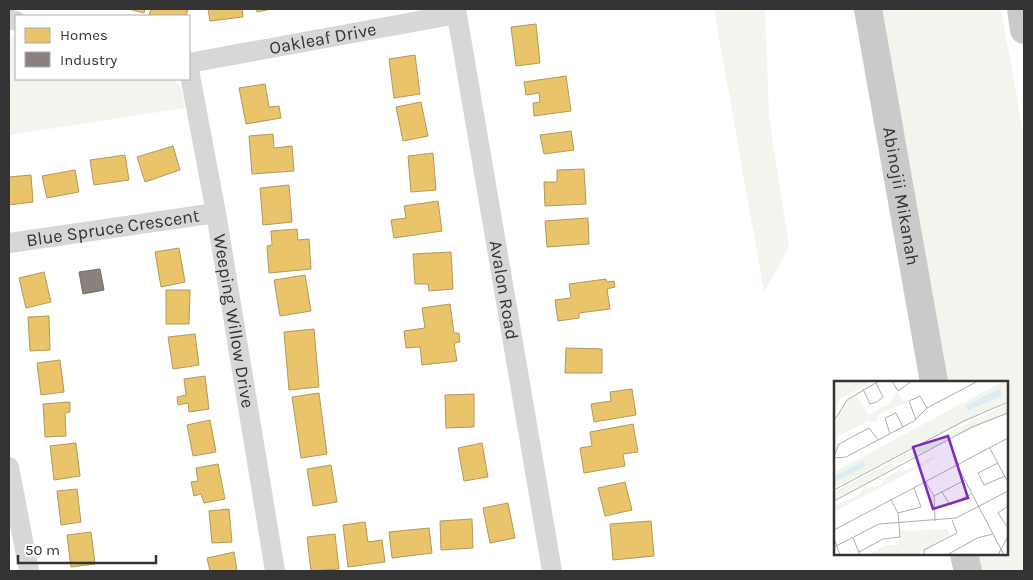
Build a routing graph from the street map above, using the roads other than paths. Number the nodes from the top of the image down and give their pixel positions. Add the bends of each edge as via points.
1 (868, 9) edge
2 (1020, 9) edge
3 (457, 12) edge
4 (1024, 30) edge
5 (190, 63) edge
6 (190, 75) edge
7 (216, 213) junction
8 (9, 243) edge
9 (934, 381) edge
10 (9, 467) edge
11 (964, 555) edge
12 (29, 571) edge
13 (276, 571) edge
14 (552, 571) edge
15 (968, 571) edge

1 - 9 main road, Abinojii Mikanah
2 - 4 main road
3 - 5 street, Oakleaf Drive
3 - 14 street, Avalon Road
6 - 7 street, Weeping Willow Drive
7 - 8 street, Blue Spruce Crescent
7 - 13 street, Weeping Willow Drive
10 - 12 street
11 - 15 main road

